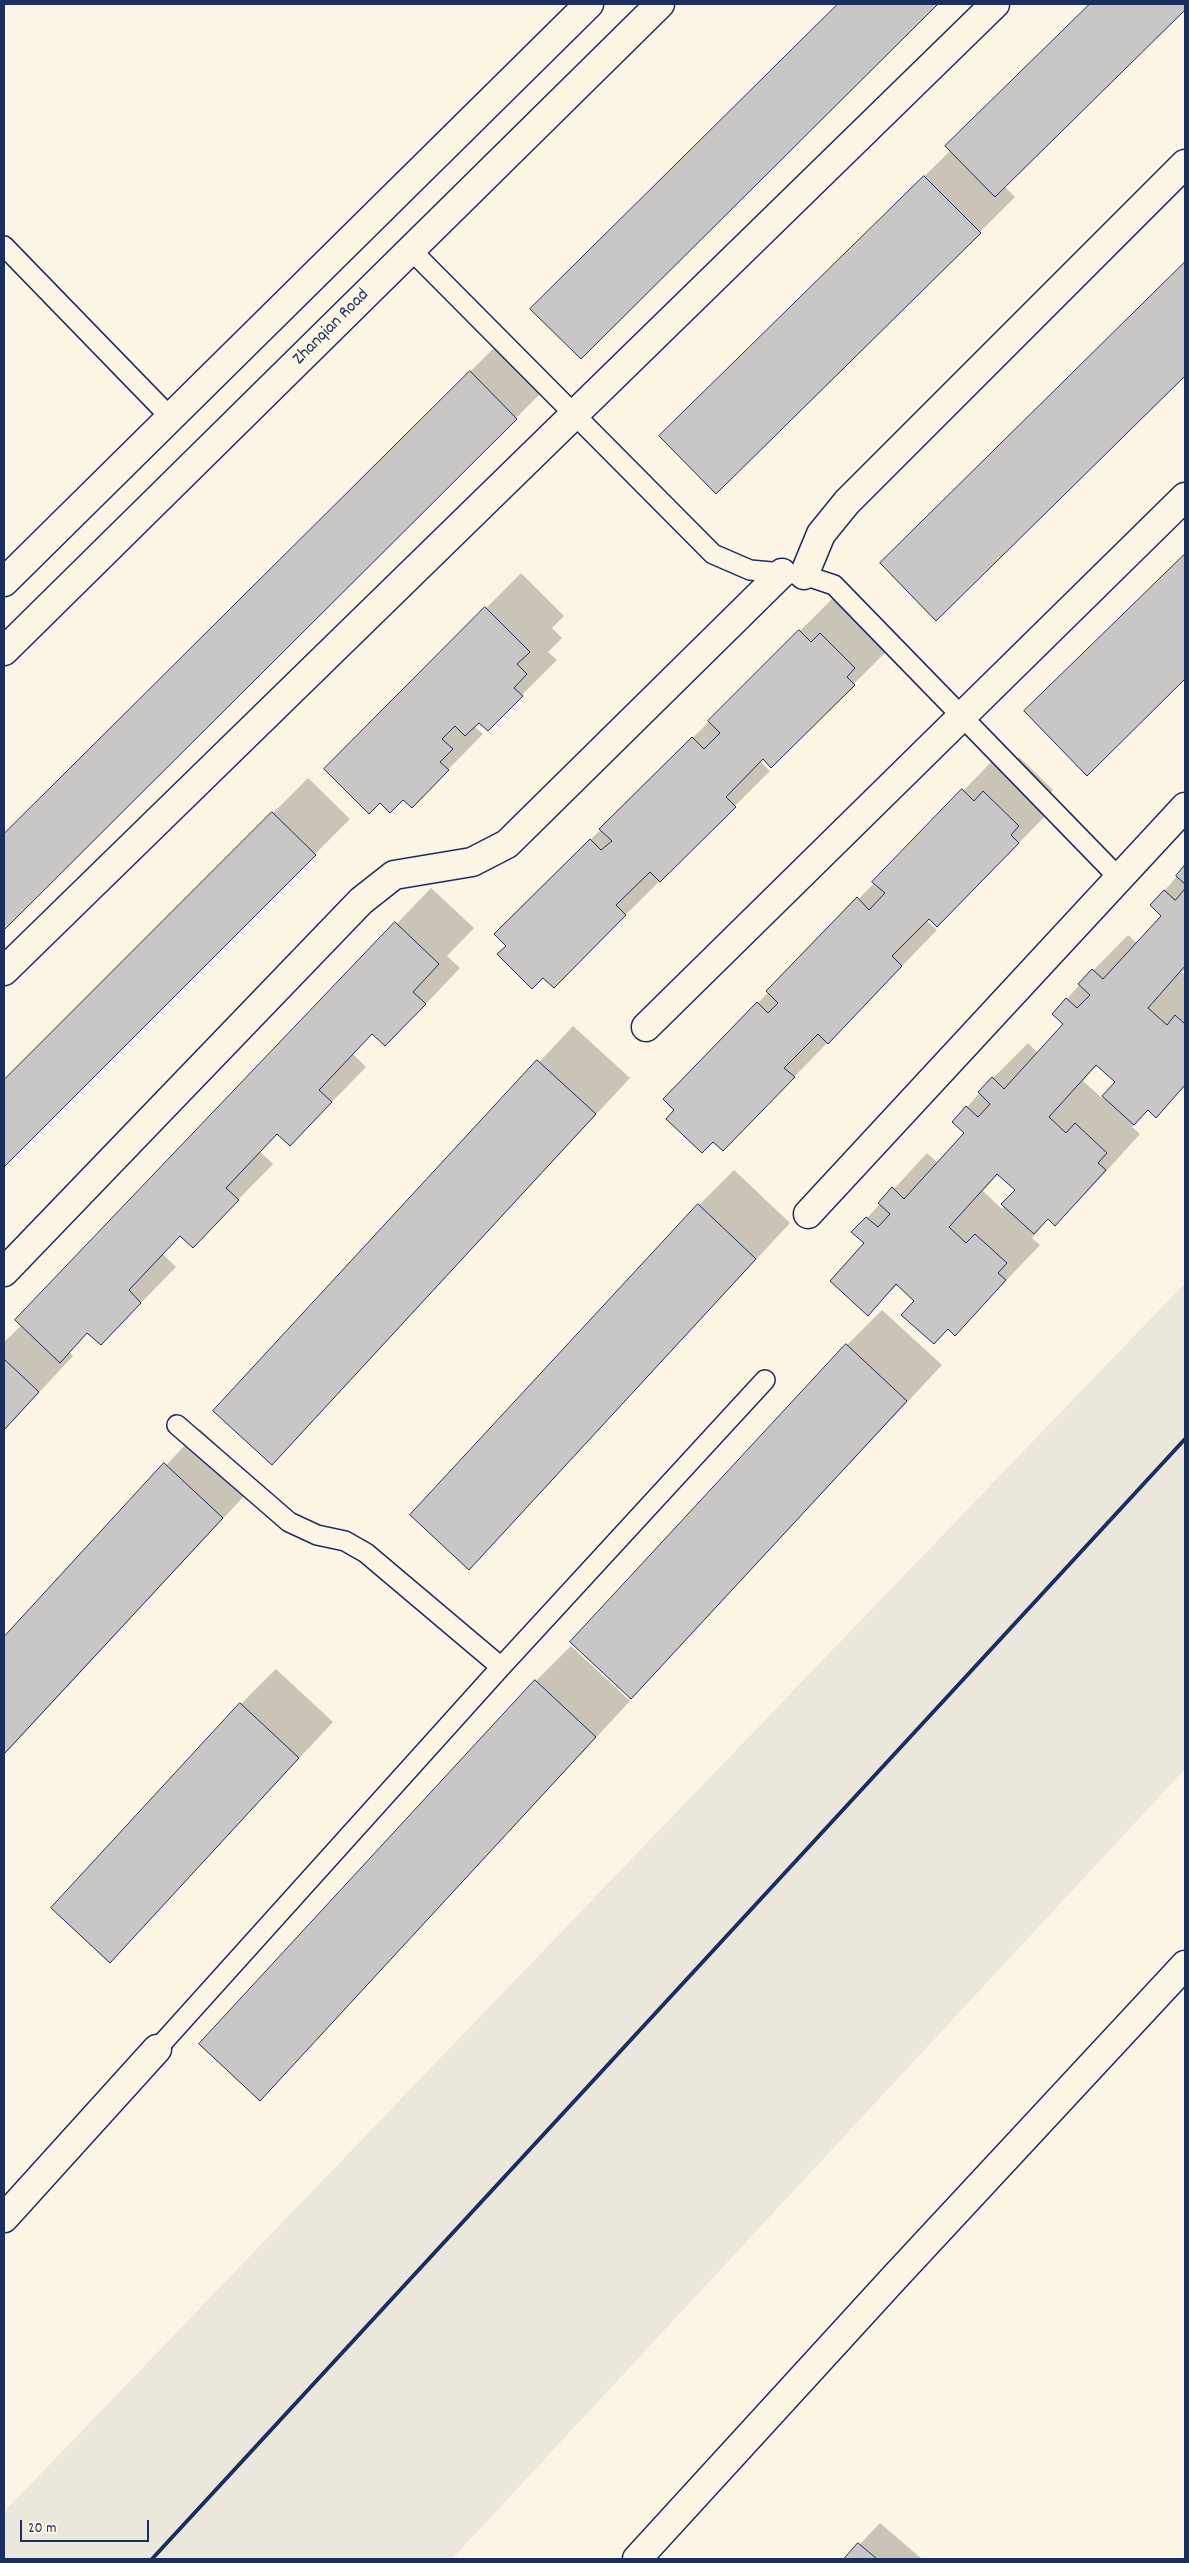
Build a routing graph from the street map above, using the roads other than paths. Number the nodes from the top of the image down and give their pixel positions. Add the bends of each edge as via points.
1 (589, 4) edge
2 (660, 4) edge
3 (995, 4) edge
4 (1185, 164) edge
5 (4, 246) edge
6 (412, 250) junction
7 (574, 414) junction
8 (171, 418) junction
9 (1185, 497) edge
10 (793, 574) junction
11 (4, 582) edge
12 (4, 651) edge
13 (962, 716) junction
14 (1185, 807) edge
15 (1120, 878) junction
16 (4, 971) edge
17 (646, 1027) dead end
18 (808, 1214) dead end
19 (4, 1272) edge
20 (765, 1380) dead end
21 (177, 1425) dead end
22 (501, 1666) junction
23 (1185, 1965) edge
24 (157, 2049) joint
25 (4, 2218) edge
26 (637, 2559) edge

1 - 8 street
2 - 6 street, Zhanqian Road
3 - 7 street
4 - 10 street via 847,502
5 - 8 lane
6 - 7 lane
6 - 12 street, Zhanqian Road
7 - 10 lane via 713,554 750,570
7 - 16 street
8 - 11 street
9 - 13 street
10 - 13 lane via 834,585
10 - 19 street via 507,844 472,862 394,875 361,901
13 - 15 lane
13 - 17 street
14 - 15 street
15 - 18 street
20 - 22 lane
21 - 22 lane via 289,1522 317,1535 345,1541 366,1553
22 - 24 lane
23 - 26 street
24 - 25 street

